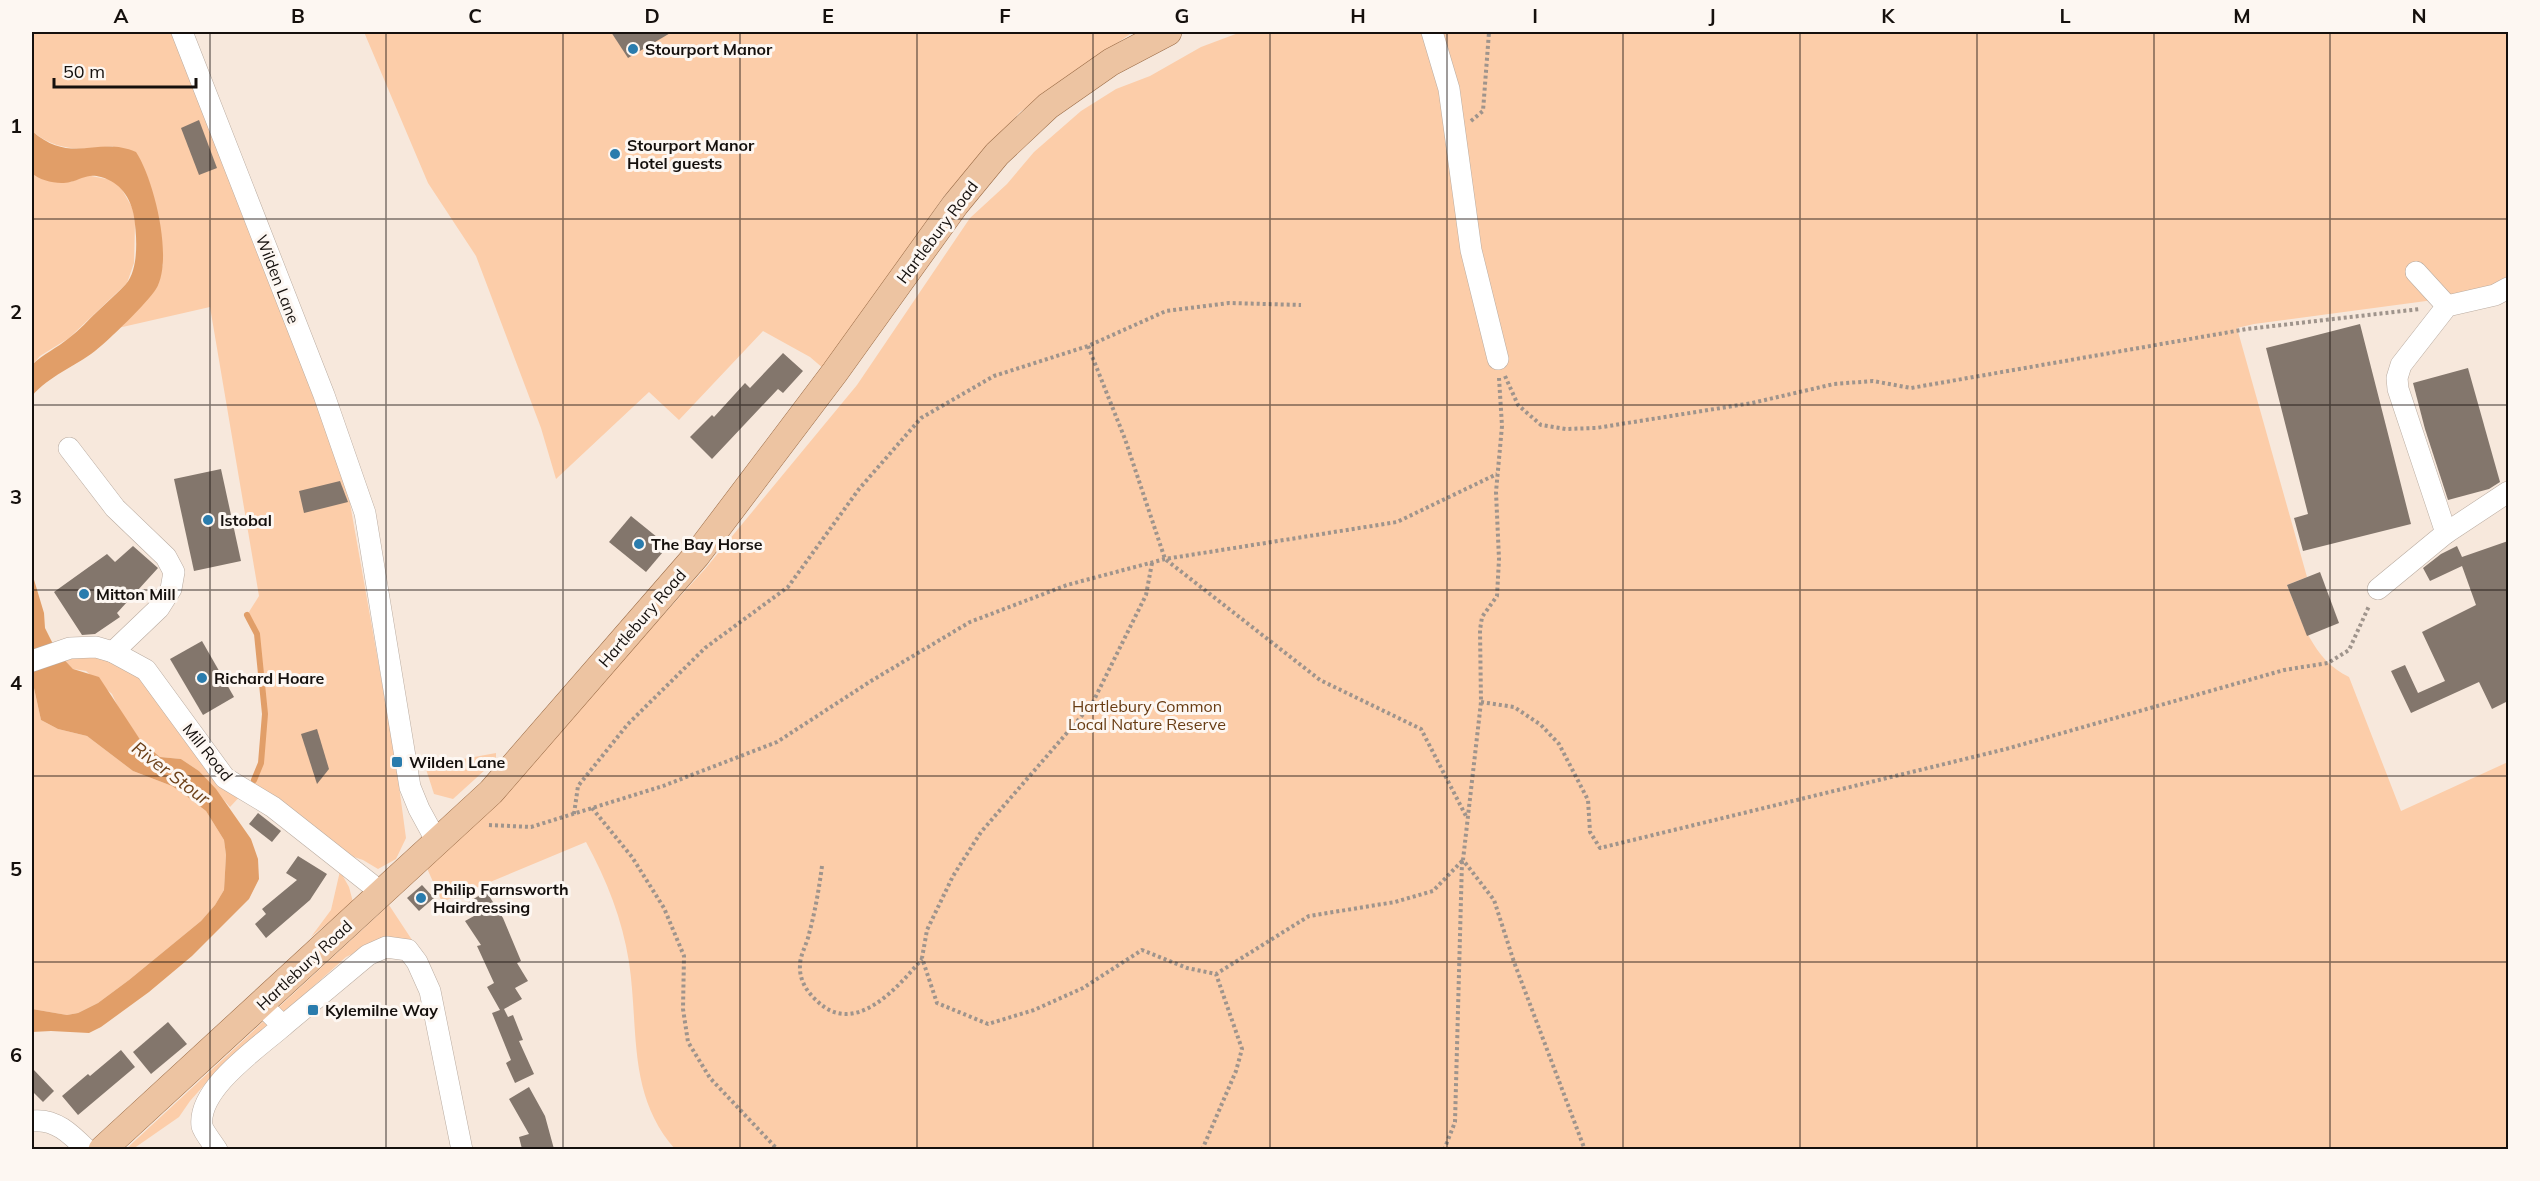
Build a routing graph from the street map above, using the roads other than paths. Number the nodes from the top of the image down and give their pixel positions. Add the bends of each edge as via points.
1 (182, 32) edge
2 (1168, 32) edge
3 (1432, 32) edge
4 (2416, 272) dead end
5 (2508, 288) edge
6 (2446, 306) junction
7 (1498, 359) road end
8 (69, 448) dead end
9 (2508, 492) edge
10 (2446, 532) junction
11 (2378, 589) road end
12 (113, 652) junction
13 (32, 661) edge
14 (437, 842) junction
15 (382, 893) junction
16 (261, 1004) junction
17 (283, 1026) junction
18 (32, 1120) edge
19 (87, 1149) edge
20 (102, 1149) edge
21 (217, 1149) edge
22 (462, 1149) edge

1 - 14 street, Wilden Lane via 324,395 365,513 410,787
2 - 14 main road, Hartlebury Road via 1111,62 1048,106 997,154 955,205 696,556 491,792
3 - 7 street via 1449,89 1471,250
4 - 6 street
5 - 6 street via 2495,295
6 - 10 street via 2401,365 2397,378
8 - 12 street via 116,508 166,557 174,572 171,589 159,608
9 - 10 street
10 - 11 street
12 - 13 street, Mill Road via 96,646 70,648
12 - 15 street, Mill Road via 146,670 225,778 273,807
14 - 15 main road, Hartlebury Road
15 - 16 main road, Hartlebury Road
16 - 17 street
16 - 20 main road, Hartlebury Road
17 - 21 street via 218,1083 203,1110 202,1128
17 - 22 street via 368,955 386,947 408,951 430,991
18 - 19 street via 54,1122

